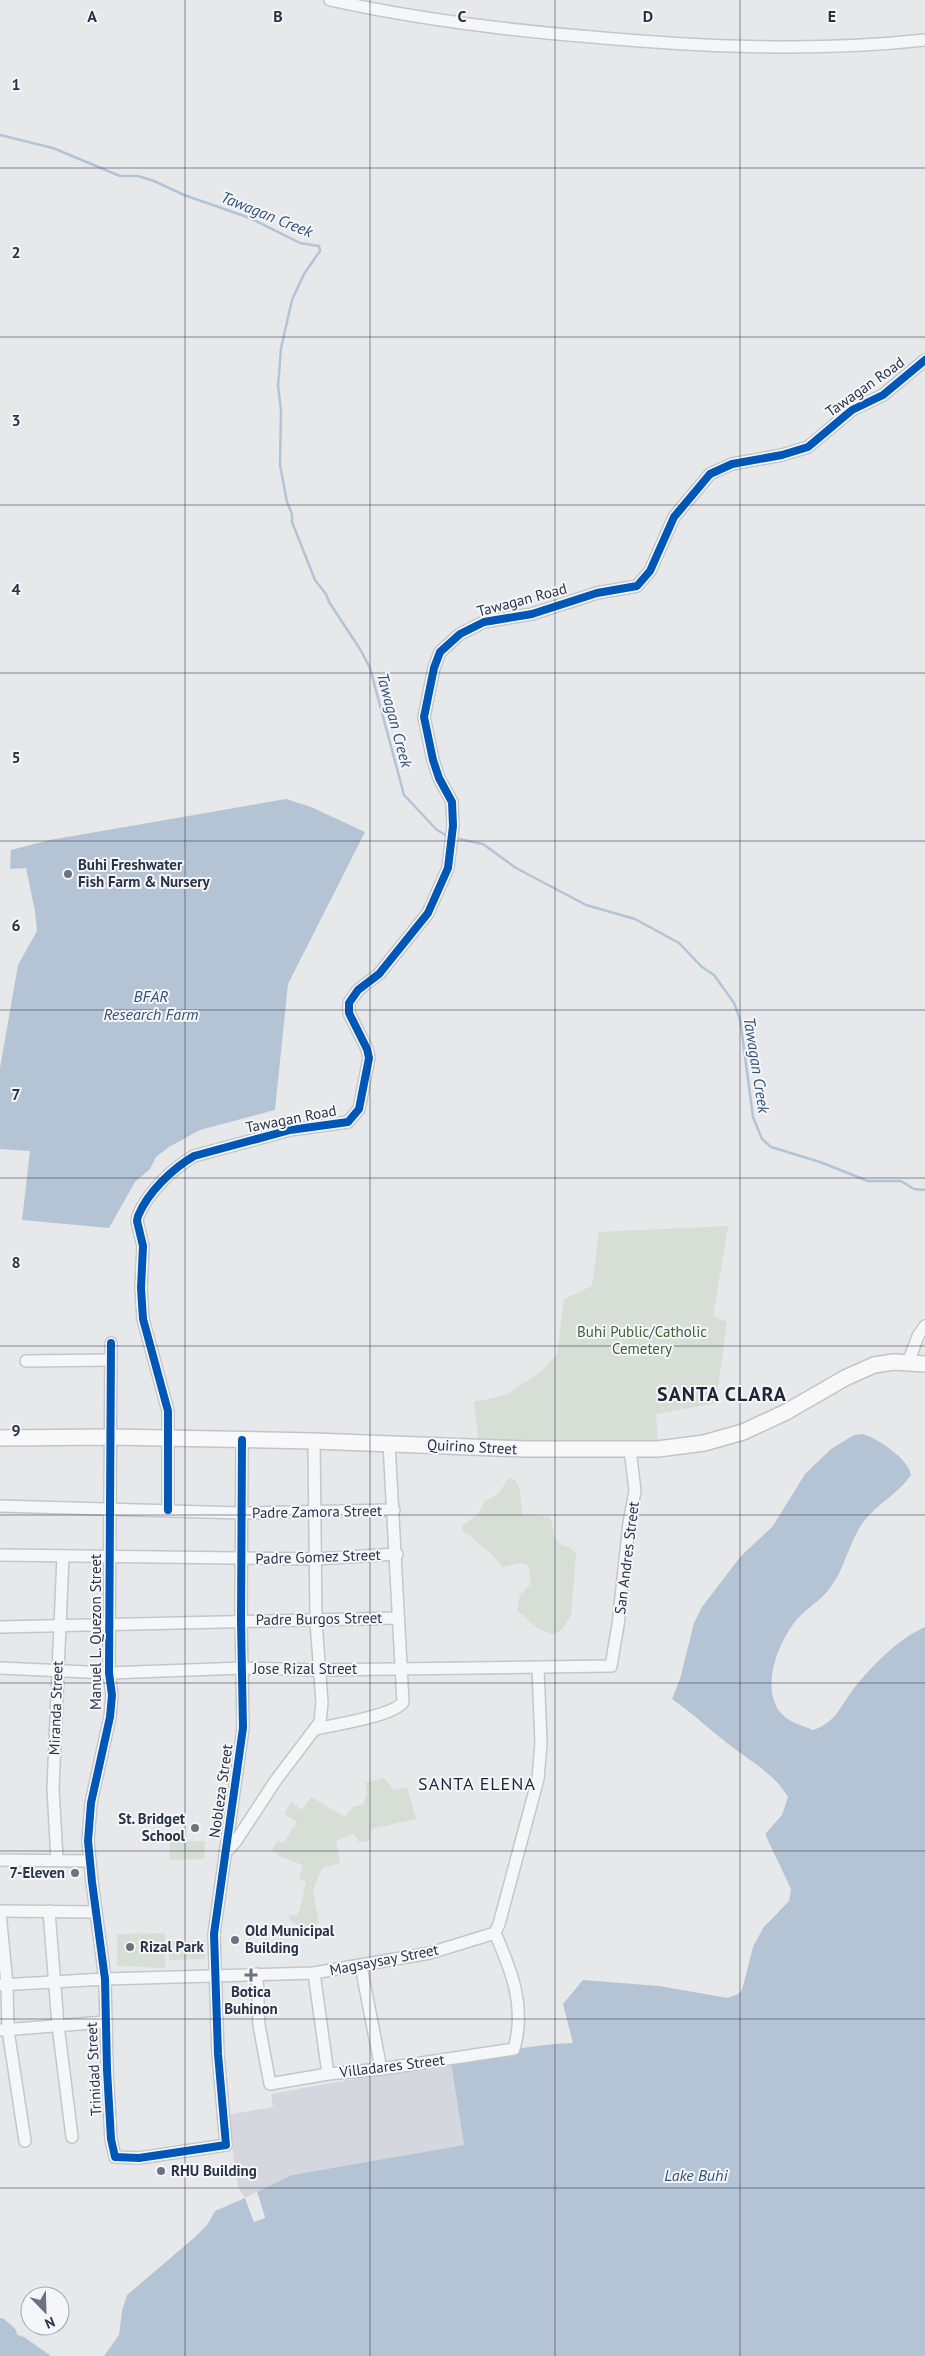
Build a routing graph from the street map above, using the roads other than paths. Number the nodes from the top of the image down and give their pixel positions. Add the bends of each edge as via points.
1 (330, 0) edge
2 (925, 40) edge
3 (925, 360) edge
4 (925, 1326) edge
5 (111, 1343) dead end
6 (26, 1360) dead end
7 (111, 1360) junction
8 (908, 1363) junction
9 (925, 1364) edge
10 (110, 1437) junction
11 (0, 1438) edge
12 (169, 1439) junction
13 (242, 1440) junction
14 (314, 1441) junction
15 (389, 1443) junction
16 (630, 1450) junction
17 (0, 1506) edge
18 (110, 1510) junction
19 (168, 1510) junction
20 (394, 1510) junction
21 (315, 1512) junction
22 (242, 1513) junction
23 (397, 1554) junction
24 (0, 1555) edge
25 (110, 1555) junction
26 (63, 1556) junction
27 (242, 1559) junction
28 (315, 1559) junction
29 (398, 1618) junction
30 (241, 1621) junction
31 (316, 1621) junction
32 (110, 1624) junction
33 (0, 1627) edge
34 (60, 1627) junction
35 (611, 1666) joint
36 (0, 1668) edge
37 (243, 1668) junction
38 (401, 1668) junction
39 (538, 1668) junction
40 (318, 1670) junction
41 (58, 1671) junction
42 (109, 1673) junction
43 (316, 1728) junction
44 (226, 1852) junction
45 (0, 1860) edge
46 (57, 1860) junction
47 (89, 1861) junction
48 (49, 1911) junction
49 (0, 1912) edge
50 (96, 1912) junction
51 (495, 1933) junction
52 (361, 1966) junction
53 (314, 1973) junction
54 (257, 1974) junction
55 (215, 1976) junction
56 (105, 1979) junction
57 (54, 1981) junction
58 (3, 1984) edge
59 (105, 2022) junction
60 (58, 2024) junction
61 (4, 2030) edge
62 (381, 2069) junction
63 (328, 2074) junction
64 (72, 2138) dead end
65 (24, 2141) dead end
66 (115, 2157) joint

1 - 2 street via 498,29 637,41 812,46
3 - 12 street, Tawagan Road via 883,395 852,410 808,447 732,464 710,474 674,517 650,571 637,586 597,593 532,614 484,622 460,634 444,648 434,668 424,717 439,778 452,802 448,868 431,908 379,974 358,990 349,1003 349,1014 369,1058 359,1109 348,1122 290,1130 194,1156 164,1181 141,1208 137,1221 143,1246 143,1319 168,1410
4 - 8 street
5 - 7 street, Manuel L. Quezon Street
6 - 7 street
7 - 10 street, Manuel L. Quezon Street
8 - 9 main road, Quirino Street
8 - 16 main road, Quirino Street via 883,1363 861,1370 772,1419 732,1436 685,1446
10 - 11 main road, Quirino Street
10 - 12 main road, Quirino Street
10 - 18 street, Manuel L. Quezon Street
12 - 13 main road, Quirino Street
12 - 19 street, Tawagan Road
13 - 14 main road, Quirino Street
13 - 22 street, Nobleza Street
14 - 15 main road, Quirino Street
14 - 21 street
15 - 16 main road, Quirino Street
15 - 20 street
16 - 35 street, San Andres Street via 635,1491
17 - 18 street, Padre Zamora Street
18 - 19 street, Padre Zamora Street
18 - 25 street, Manuel L. Quezon Street
19 - 22 street, Padre Zamora Street
20 - 21 street, Padre Zamora Street
20 - 23 street
21 - 22 street, Padre Zamora Street
21 - 28 street
22 - 27 street, Nobleza Street
23 - 28 street, Padre Gomez Street
23 - 29 street
24 - 26 street, Padre Gomez Street
25 - 26 street, Padre Gomez Street
25 - 27 street, Padre Gomez Street
25 - 32 street, Manuel L. Quezon Street
26 - 34 street, Miranda Street
27 - 28 street, Padre Gomez Street
27 - 30 street, Nobleza Street
28 - 31 street
29 - 31 street, Padre Burgos Street
29 - 38 street
30 - 31 street, Padre Burgos Street
30 - 32 street, Padre Burgos Street
30 - 37 street, Nobleza Street
31 - 40 street
32 - 34 street, Padre Burgos Street
32 - 42 street, Manuel L. Quezon Street
33 - 34 street, Padre Burgos Street
34 - 41 street, Miranda Street
35 - 39 street, Jose Rizal Street
36 - 41 street, Jose Rizal Street
37 - 40 street, Jose Rizal Street
37 - 42 street, Jose Rizal Street
37 - 44 street, Nobleza Street via 243,1728
38 - 39 street, Jose Rizal Street
38 - 40 street, Jose Rizal Street
38 - 43 street via 404,1698 398,1708 348,1723
39 - 51 street via 541,1742 538,1779
40 - 43 street via 322,1703
41 - 42 street, Jose Rizal Street
41 - 46 street, Miranda Street via 53,1788
42 - 47 street, Manuel L. Quezon Street via 110,1717 91,1803
43 - 44 street
44 - 55 street, Nobleza Street via 216,1918
45 - 46 street
46 - 47 street
47 - 50 street, Manuel L. Quezon Street
48 - 49 street
48 - 50 street
48 - 57 street
49 - 58 street
50 - 56 street, Manuel L. Quezon Street
51 - 52 street, Magsaysay Street via 430,1953
51 - 62 street, Villadares Street via 513,1975 518,1999 518,2035 514,2049
52 - 53 street, Magsaysay Street
52 - 62 street
53 - 54 street, Magsaysay Street
53 - 63 street
54 - 55 street, Magsaysay Street
54 - 63 street, Villadares Street via 259,2025 270,2084
55 - 56 street, Magsaysay Street
55 - 66 street, Nobleza Street via 226,2145 139,2158
56 - 57 street, Magsaysay Street
56 - 59 street, Trinidad Street
57 - 58 street, Magsaysay Street
57 - 60 street
58 - 61 street
59 - 60 street
59 - 66 street, Trinidad Street via 111,2139
60 - 61 street
60 - 64 street
61 - 65 street
62 - 63 street, Villadares Street

